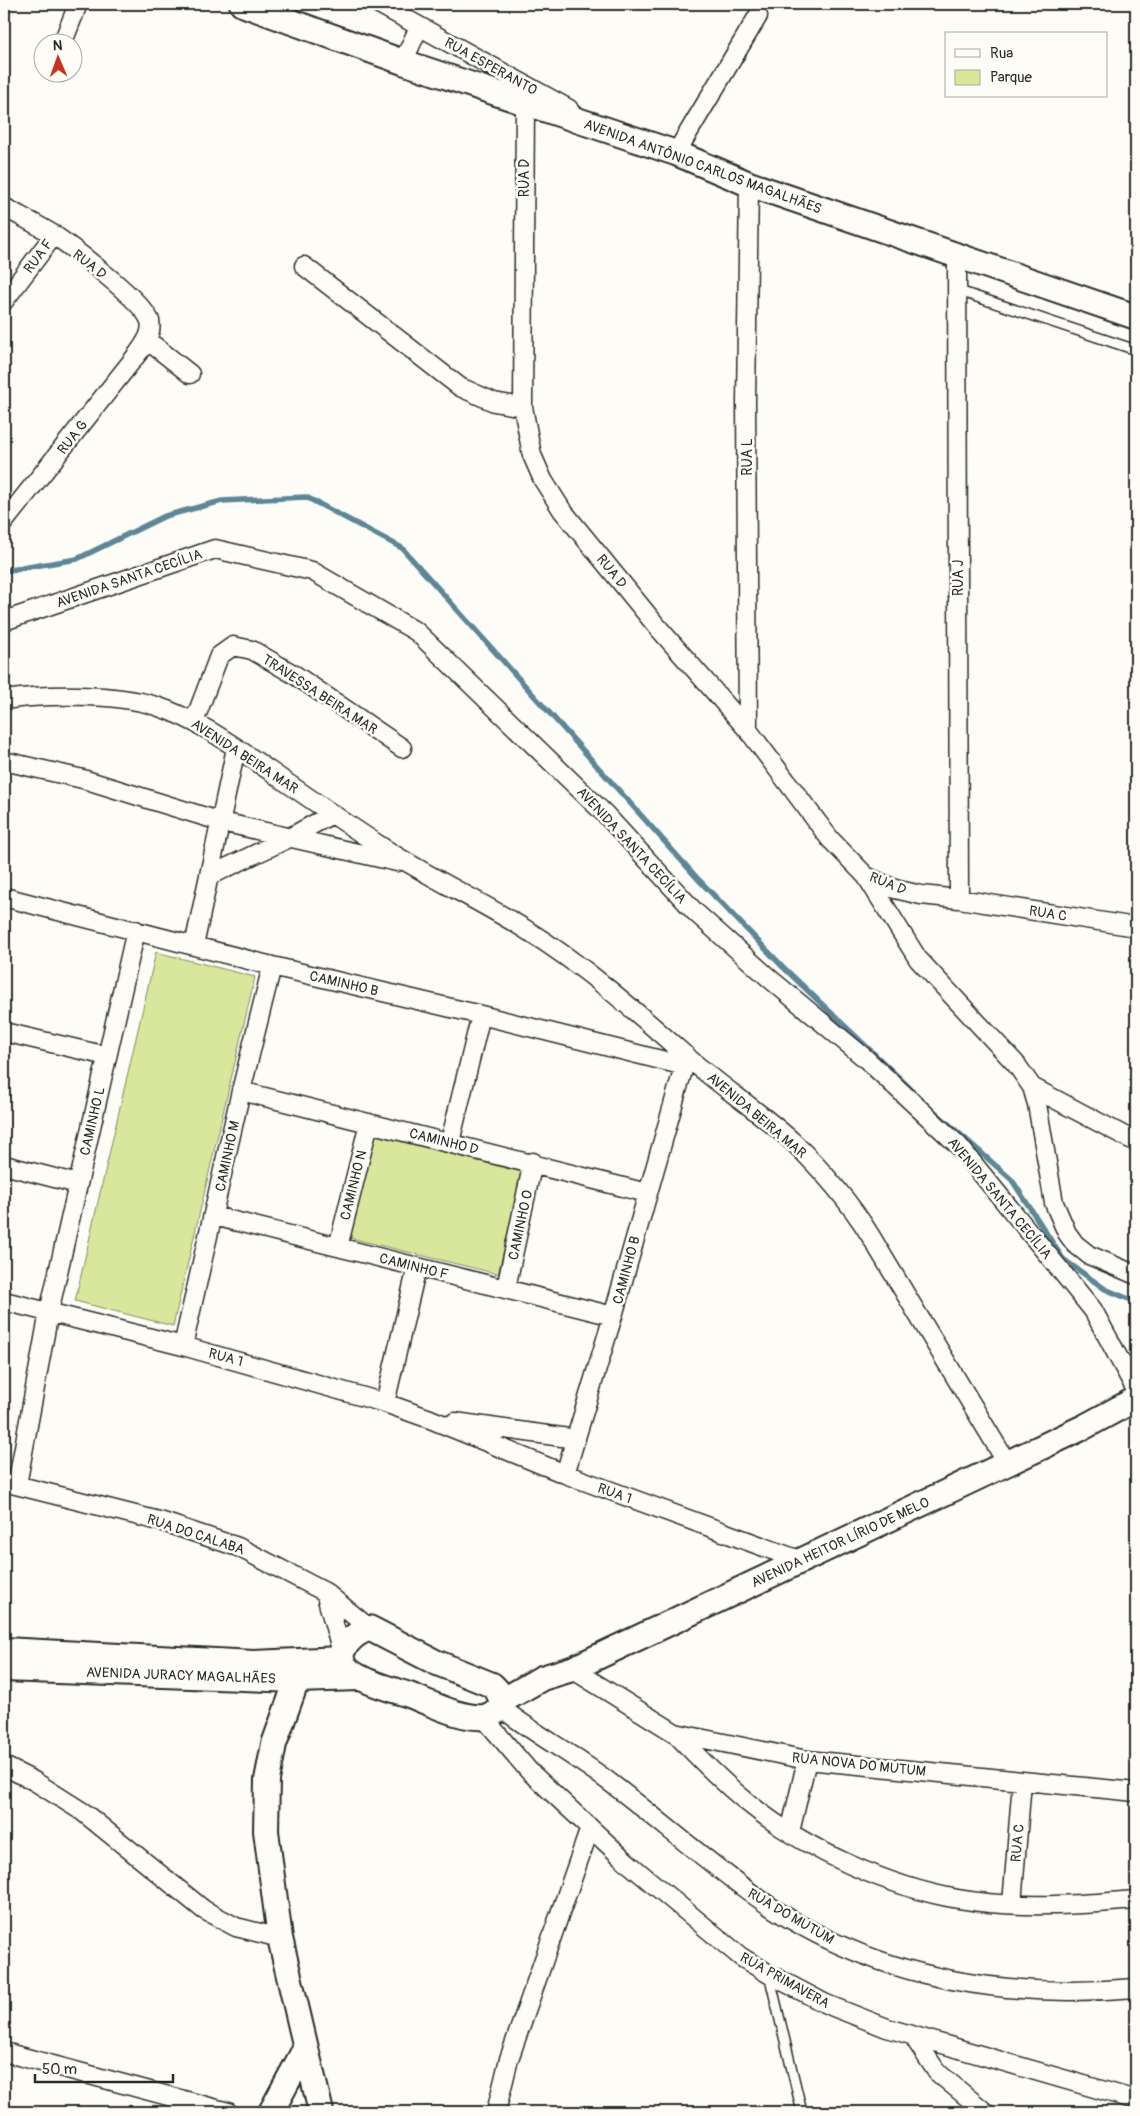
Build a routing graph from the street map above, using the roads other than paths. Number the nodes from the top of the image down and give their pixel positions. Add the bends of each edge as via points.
1 (78, 4) edge
2 (242, 4) edge
3 (379, 4) edge
4 (758, 16) dead end
5 (419, 27) junction
6 (67, 32) edge
7 (403, 62) junction
8 (525, 104) junction
9 (602, 128) junction
10 (676, 153) junction
11 (749, 184) junction
12 (4, 207) edge
13 (54, 235) junction
14 (957, 256) junction
15 (304, 266) dead end
16 (956, 290) junction
17 (4, 301) edge
18 (1136, 317) edge
19 (143, 346) junction
20 (1136, 350) edge
21 (190, 374) dead end
22 (523, 408) junction
23 (4, 522) edge
24 (4, 621) edge
25 (4, 700) edge
26 (194, 722) junction
27 (748, 730) junction
28 (236, 748) junction
29 (402, 748) dead end
30 (4, 761) edge
31 (332, 814) junction
32 (222, 822) junction
33 (287, 839) junction
34 (408, 864) junction
35 (210, 876) junction
36 (866, 876) junction
37 (4, 897) edge
38 (959, 899) junction
39 (1136, 927) edge
40 (136, 930) junction
41 (194, 946) junction
42 (272, 966) junction
43 (481, 1015) junction
44 (4, 1032) edge
45 (107, 1056) junction
46 (686, 1061) junction
47 (1032, 1087) junction
48 (241, 1091) junction
49 (369, 1123) junction
50 (450, 1142) junction
51 (1136, 1142) edge
52 (533, 1162) junction
53 (4, 1165) edge
54 (78, 1184) junction
55 (648, 1192) junction
56 (214, 1216) junction
57 (338, 1247) junction
58 (417, 1266) junction
59 (1136, 1276) edge
60 (506, 1288) junction
61 (4, 1301) edge
62 (49, 1312) junction
63 (614, 1316) junction
64 (183, 1346) junction
65 (1131, 1374) edge
66 (1136, 1390) edge
67 (1136, 1399) edge
68 (385, 1403) junction
69 (430, 1419) junction
70 (576, 1439) junction
71 (1007, 1463) junction
72 (565, 1474) junction
73 (10, 1483) edge
74 (802, 1561) junction
75 (325, 1592) junction
76 (369, 1628) junction
77 (4, 1650) edge
78 (342, 1656) junction
79 (4, 1669) edge
80 (572, 1669) junction
81 (358, 1678) junction
82 (479, 1678) junction
83 (542, 1678) junction
84 (298, 1680) junction
85 (495, 1708) junction
86 (521, 1724) junction
87 (675, 1733) junction
88 (501, 1738) junction
89 (807, 1760) junction
90 (4, 1766) edge
91 (1022, 1781) junction
92 (1136, 1792) edge
93 (590, 1828) junction
94 (790, 1832) junction
95 (1136, 1900) edge
96 (1012, 1904) junction
97 (280, 1938) junction
98 (769, 1974) junction
99 (1136, 1988) edge
100 (913, 2036) junction
101 (305, 2049) junction
102 (4, 2052) edge
103 (1136, 2100) edge
104 (228, 2112) edge
105 (271, 2112) edge
106 (321, 2112) edge
107 (496, 2112) edge
108 (802, 2112) edge
109 (985, 2112) edge

1 - 6 street
2 - 7 main road, AVENIDA ANTÔNIO CARLOS MAGALHÃES
3 - 5 street, RUA ESPERANTO
4 - 10 street
5 - 7 street
5 - 9 street, RUA ESPERANTO
7 - 8 main road, AVENIDA ANTÔNIO CARLOS MAGALHÃES
8 - 9 main road, AVENIDA ANTÔNIO CARLOS MAGALHÃES
8 - 22 street, RUA D
9 - 10 main road, AVENIDA ANTÔNIO CARLOS MAGALHÃES
10 - 11 main road, AVENIDA ANTÔNIO CARLOS MAGALHÃES
11 - 14 main road, AVENIDA ANTÔNIO CARLOS MAGALHÃES
11 - 27 street, RUA L via 746,402
12 - 13 street, RUA D
13 - 17 street, RUA F
13 - 19 street, RUA D via 146,312 150,332
14 - 16 street, RUA J
14 - 18 main road, AVENIDA ANTÔNIO CARLOS MAGALHÃES
15 - 22 street via 460,387 494,402
16 - 20 lane
16 - 38 street, RUA J
19 - 21 street
19 - 23 street, RUA G
22 - 27 street, RUA D via 532,455 562,510 655,624
24 - 65 street, AVENIDA SANTA CECÍLIA via 215,549 312,571 417,632 606,814 696,912 866,1059 958,1145 1093,1310
25 - 26 street, AVENIDA BEIRA MAR via 79,697 135,701
26 - 28 street, AVENIDA BEIRA MAR
26 - 29 street, TRAVESSA BEIRA MAR via 220,656 225,650 240,646 269,659
27 - 36 street, RUA D via 812,816
28 - 31 street, AVENIDA BEIRA MAR
28 - 32 street
30 - 32 street, AVENIDA BEIRA MAR via 83,779
31 - 33 street
31 - 34 street, AVENIDA BEIRA MAR
32 - 33 street, AVENIDA BEIRA MAR
32 - 35 street
33 - 34 street, AVENIDA BEIRA MAR
33 - 35 street
34 - 46 street, AVENIDA BEIRA MAR via 552,946 630,1004
35 - 41 street
36 - 38 street, RUA D via 895,889
36 - 47 street via 918,959 1016,1064
37 - 40 street, CAMINHO B
38 - 39 street, RUA C
40 - 41 street, CAMINHO B
40 - 45 street, CAMINHO L
41 - 42 street, CAMINHO B
42 - 43 street, CAMINHO B
42 - 48 street, CAMINHO M
43 - 46 street, CAMINHO B
43 - 50 street
44 - 45 street
45 - 54 street, CAMINHO L
46 - 55 street, CAMINHO B
46 - 71 street, AVENIDA BEIRA MAR via 793,1142 854,1210
47 - 51 street
47 - 59 street via 1054,1203 1066,1233 1088,1255
48 - 49 street, CAMINHO D
48 - 56 street, CAMINHO M
49 - 50 street, CAMINHO D
49 - 57 street, CAMINHO N
50 - 52 street, CAMINHO D
52 - 55 street, CAMINHO D
52 - 60 street, CAMINHO O
53 - 54 street
54 - 62 street, CAMINHO L
55 - 63 street, CAMINHO B
56 - 57 street, CAMINHO F
56 - 64 street, CAMINHO M
57 - 58 street, CAMINHO F
58 - 60 street, CAMINHO F
58 - 68 street
60 - 63 street, CAMINHO F
61 - 62 street, RUA 1
62 - 64 street, RUA 1
62 - 73 street, CAMINHO L
63 - 70 street, CAMINHO B
64 - 68 street, RUA 1
65 - 66 street, AVENIDA SANTA CECÍLIA
67 - 71 main road, AVENIDA HEITOR LÍRIO DE MELO
68 - 69 street, RUA 1
69 - 70 street, RUA 1
69 - 72 street, RUA 1
70 - 72 street, CAMINHO B
71 - 74 main road, AVENIDA HEITOR LÍRIO DE MELO
72 - 74 street, RUA 1
73 - 75 street, RUA DO CALABA via 198,1532 260,1557
74 - 80 main road, AVENIDA HEITOR LÍRIO DE MELO
75 - 76 street, RUA DO CALABA
75 - 78 street
76 - 78 main road via 350,1639
76 - 82 main road via 435,1662
77 - 78 main road, AVENIDA JURACY MAGALHÃES via 254,1663
78 - 81 main road
79 - 84 main road, AVENIDA JURACY MAGALHÃES
80 - 83 main road, AVENIDA HEITOR LÍRIO DE MELO
80 - 87 street, RUA NOVA DO MUTUM
81 - 84 main road, AVENIDA JURACY MAGALHÃES
81 - 85 main road via 456,1712
82 - 83 main road, AVENIDA HEITOR LÍRIO DE MELO
82 - 85 main road via 498,1690
83 - 85 main road, AVENIDA HEITOR LÍRIO DE MELO
84 - 97 main road via 274,1744 267,1780 266,1831
85 - 86 street, RUA DO MUTUM
85 - 88 street, RUA PRIMAVERA
86 - 88 street
86 - 99 street, RUA DO MUTUM via 600,1774 775,1910 835,1942 911,1971 967,1984 1025,1990
87 - 89 street, RUA NOVA DO MUTUM
87 - 94 street via 726,1784
88 - 93 street, RUA PRIMAVERA via 529,1771
89 - 91 street, RUA NOVA DO MUTUM
89 - 94 street
90 - 97 street via 34,1780 84,1812 204,1910 236,1927
91 - 92 street, RUA NOVA DO MUTUM
91 - 96 street, RUA C
93 - 98 street, RUA PRIMAVERA via 654,1886 741,1957
93 - 107 street via 509,2059
94 - 96 street via 888,1880 958,1899
95 - 96 street
97 - 101 main road
98 - 100 street, RUA PRIMAVERA via 826,2004
98 - 108 lane
100 - 103 street, RUA PRIMAVERA
100 - 109 street via 938,2072
101 - 105 main road
101 - 106 main road
102 - 104 street

